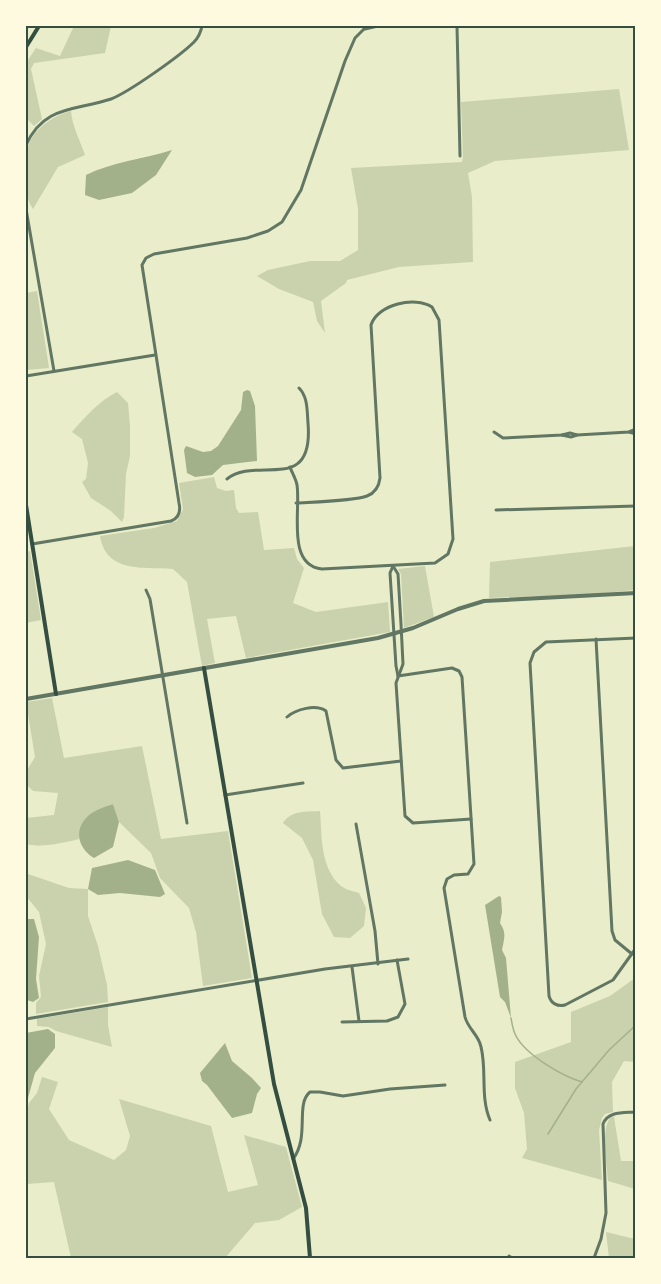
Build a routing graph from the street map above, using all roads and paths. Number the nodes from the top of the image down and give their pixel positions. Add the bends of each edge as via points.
1 (31, 26) edge
2 (202, 26) edge
3 (378, 26) edge
4 (457, 26) edge
5 (38, 27) edge
6 (364, 27) edge
7 (26, 47) edge
8 (26, 145) edge
9 (460, 156) dead end
10 (26, 209) edge
11 (155, 355) junction
12 (54, 371) junction
13 (26, 376) edge
14 (299, 388) dead end
15 (636, 429) edge
16 (494, 432) dead end
17 (629, 432) junction
18 (636, 434) edge
19 (290, 467) junction
20 (227, 479) dead end
21 (296, 503) junction
22 (26, 505) edge
23 (636, 506) edge
24 (496, 510) dead end
25 (32, 544) junction
26 (393, 566) junction
27 (146, 590) dead end
28 (636, 593) edge
29 (401, 632) junction
30 (393, 634) junction
31 (636, 638) edge
32 (596, 639) junction
33 (204, 668) junction
34 (162, 675) junction
35 (398, 676) junction
36 (56, 694) junction
37 (26, 699) edge
38 (287, 717) dead end
39 (401, 761) junction
40 (303, 783) dead end
41 (225, 795) junction
42 (471, 819) junction
43 (187, 823) dead end
44 (357, 824) dead end
45 (636, 948) edge
46 (632, 954) junction
47 (408, 959) dead end
48 (397, 960) junction
49 (378, 964) junction
50 (352, 966) junction
51 (256, 980) junction
52 (26, 1018) edge
53 (359, 1021) junction
54 (342, 1022) dead end
55 (445, 1085) dead end
56 (636, 1112) edge
57 (490, 1120) dead end
58 (293, 1159) junction
59 (310, 1258) edge
60 (594, 1258) edge

1 - 5 street
2 - 8 street via 195,41 134,86 111,99 50,116 36,128
3 - 6 street
4 - 9 street
5 - 7 main road
6 - 11 street via 345,61 301,190 282,222 261,234 154,254 144,261 141,269
10 - 12 street
11 - 12 street
11 - 25 street via 180,513 171,521
12 - 13 street
14 - 19 street via 306,399 309,440 305,454
15 - 17 street
16 - 17 street via 503,438
17 - 18 street
19 - 20 street via 237,473
19 - 21 street via 297,484
21 - 26 street via 300,551 307,564 322,570
21 - 26 street via 363,497 377,488 380,478 371,325 380,311 389,306 418,302 428,305 439,320 452,545 440,561
22 - 25 main road
23 - 24 street
25 - 36 main road
26 - 29 street via 398,574
26 - 30 street
27 - 34 street
28 - 29 street via 484,601
29 - 30 street
29 - 35 street via 402,664
30 - 33 street
30 - 35 street
31 - 32 street
32 - 46 street via 612,931 615,940
32 - 46 street via 546,642 534,652 530,663 551,1001 565,1005 613,980
33 - 34 street
33 - 41 main road
34 - 36 street
34 - 43 street
35 - 39 street
35 - 42 street via 452,668 461,674
36 - 37 street
38 - 39 street via 315,708 326,711 336,760 343,768
39 - 42 street via 407,819 414,823
40 - 41 street
41 - 51 main road
42 - 57 street via 473,867 468,874 447,879 444,888 465,1017 482,1049
44 - 49 street
45 - 46 street
47 - 48 street
48 - 49 street
48 - 53 street via 405,1004 402,1013 392,1020
49 - 50 street
50 - 51 street
50 - 53 street
51 - 52 street
51 - 58 main road via 280,1111
53 - 54 street
55 - 58 street via 343,1096 310,1092 303,1103 302,1136
56 - 60 street via 610,1115 602,1131 606,1213
58 - 59 main road via 306,1208

